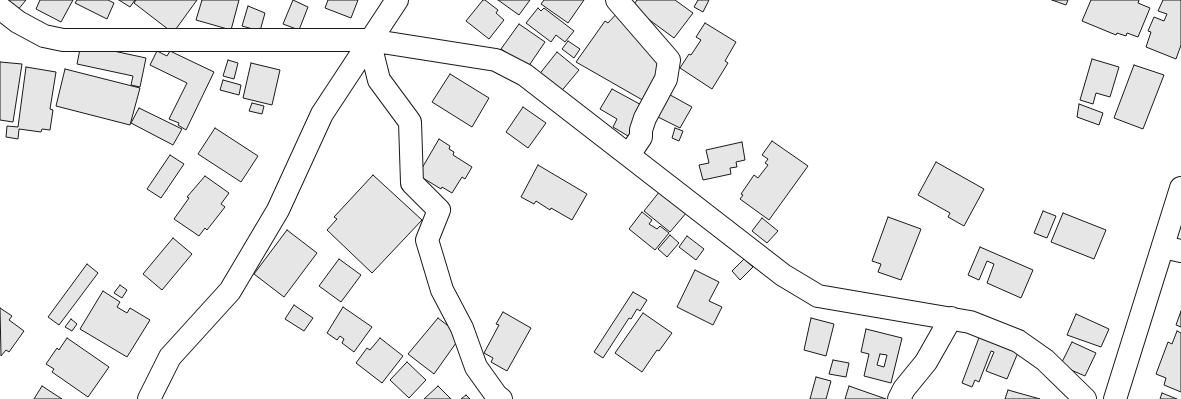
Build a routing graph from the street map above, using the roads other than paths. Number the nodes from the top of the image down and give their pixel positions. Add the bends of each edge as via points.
1 (397, 0) edge
2 (617, 0) edge
3 (0, 8) edge
4 (370, 40) junction
5 (629, 155) junction
6 (1181, 188) edge
7 (1172, 249) edge
8 (951, 318) junction
9 (149, 399) edge
10 (501, 399) edge
11 (899, 399) edge
12 (1085, 399) edge
13 (1115, 399) edge

1 - 4 street
2 - 5 street via 669,60 666,79 645,118 640,130 641,137
3 - 4 street via 18,22 44,36 64,40
4 - 5 street via 496,60 525,75
4 - 9 street via 322,114 278,210 230,291 170,357
4 - 10 street via 379,80 410,122 412,183 439,210 427,240 442,290 462,328 476,367
5 - 8 street via 784,275 818,296
6 - 7 street
7 - 13 street
8 - 11 street via 926,362
8 - 12 street via 970,322 1018,341 1045,360

